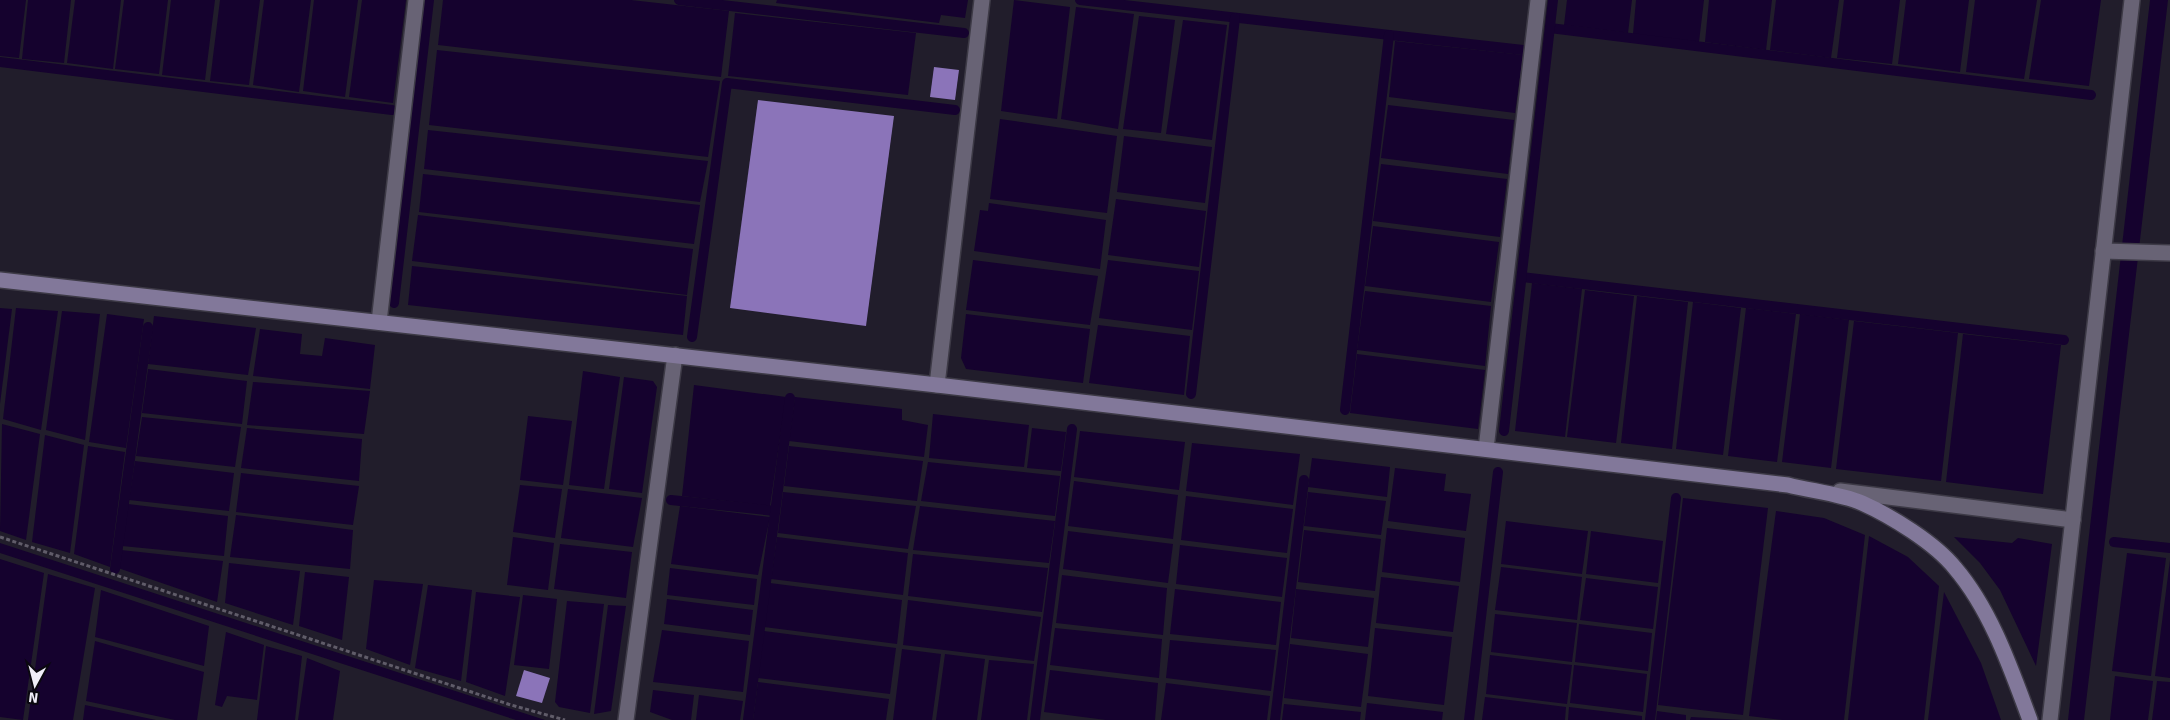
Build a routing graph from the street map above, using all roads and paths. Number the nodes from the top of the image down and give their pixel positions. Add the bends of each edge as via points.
1 (416, 0) edge
2 (982, 0) edge
3 (1538, 0) edge
4 (2132, 0) edge
5 (2110, 252) junction
6 (2170, 254) edge
7 (0, 280) edge
8 (379, 322) junction
9 (675, 356) junction
10 (937, 385) junction
11 (1486, 450) junction
12 (1788, 485) junction
13 (2073, 520) junction
14 (0, 537) edge
15 (565, 720) edge
16 (626, 720) edge
17 (2030, 720) edge
18 (2050, 720) edge

1 - 8 street
2 - 10 street
3 - 11 street
4 - 5 street
5 - 6 street
5 - 13 street
7 - 8 street
8 - 9 street
9 - 10 street
9 - 16 street
10 - 11 street
11 - 12 street
12 - 13 street
12 - 17 street via 1861,503 1911,530 1955,567 1984,612
13 - 18 street
14 - 15 path

